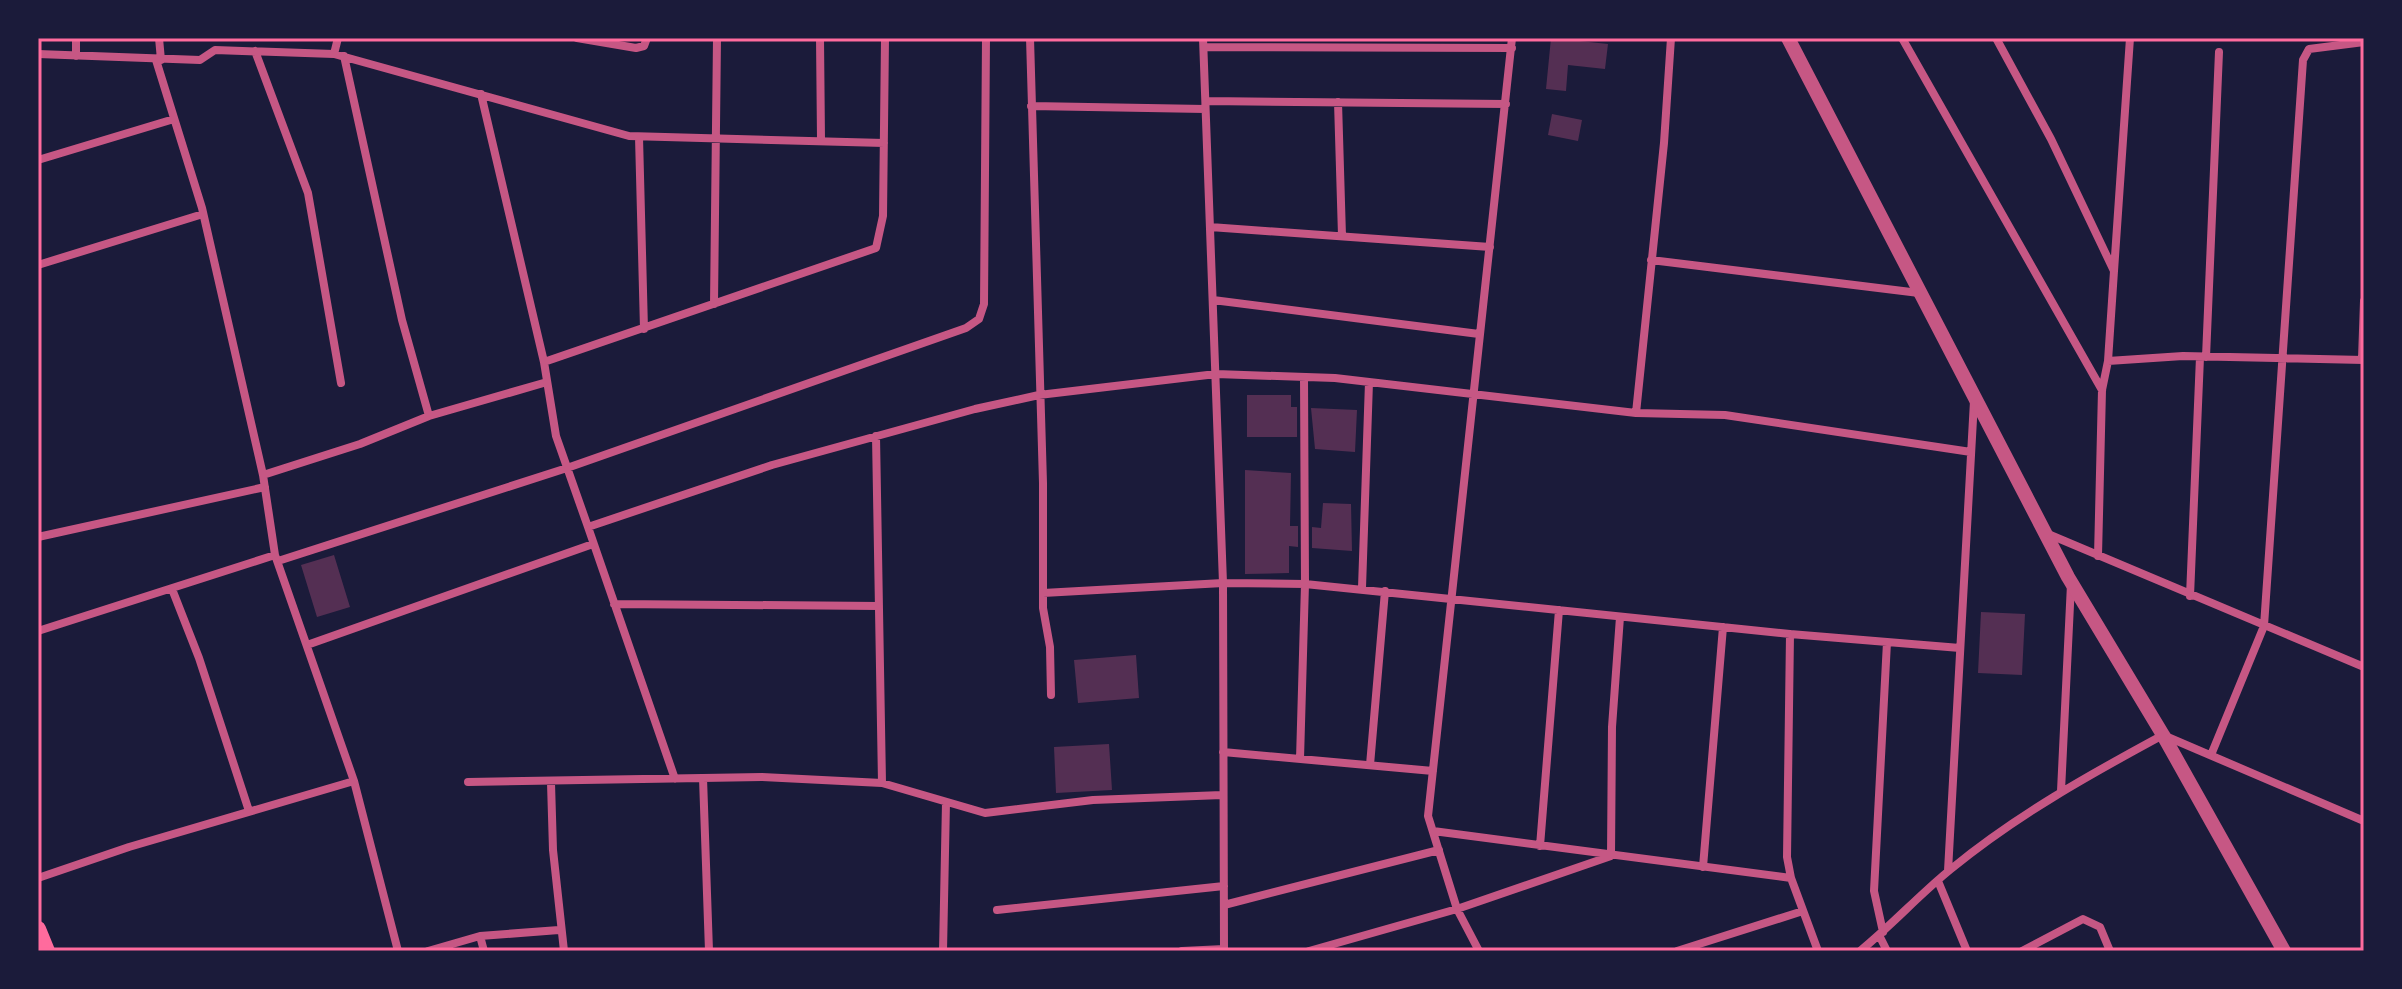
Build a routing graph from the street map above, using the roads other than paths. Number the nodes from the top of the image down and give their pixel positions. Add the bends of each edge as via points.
1 (76, 38) edge
2 (159, 38) edge
3 (218, 38) edge
4 (338, 38) edge
5 (577, 38) edge
6 (647, 38) edge
7 (717, 38) edge
8 (820, 38) edge
9 (885, 38) edge
10 (986, 38) edge
11 (1030, 38) edge
12 (1671, 38) edge
13 (1788, 38) edge
14 (1902, 38) edge
15 (1996, 38) edge
16 (2130, 38) edge
17 (2318, 41) edge
18 (2364, 42) edge
19 (1204, 43) edge
20 (1512, 43) edge
21 (215, 50) junction
22 (255, 51) junction
23 (2219, 52) dead end
24 (38, 54) edge
25 (339, 55) junction
26 (76, 56) junction
27 (158, 60) junction
28 (481, 94) junction
29 (1338, 102) junction
30 (1506, 104) junction
31 (1206, 105) junction
32 (1031, 106) junction
33 (174, 119) junction
34 (716, 136) junction
35 (639, 137) junction
36 (821, 140) junction
37 (884, 143) junction
38 (38, 160) edge
39 (203, 214) junction
40 (1210, 227) junction
41 (1342, 236) junction
42 (1490, 247) junction
43 (1651, 260) junction
44 (38, 265) edge
45 (2114, 271) junction
46 (1919, 293) junction
47 (1213, 300) junction
48 (2364, 301) edge
49 (714, 304) junction
50 (644, 329) junction
51 (1479, 334) junction
52 (2203, 357) junction
53 (2283, 358) junction
54 (2363, 360) edge
55 (2108, 361) junction
56 (544, 362) junction
57 (1216, 374) junction
58 (1304, 377) junction
59 (547, 382) junction
60 (1369, 382) junction
61 (341, 383) dead end
62 (2102, 390) junction
63 (1039, 395) junction
64 (1472, 395) junction
65 (1974, 399) junction
66 (1636, 413) junction
67 (429, 416) junction
68 (876, 436) junction
69 (1971, 452) junction
70 (567, 468) junction
71 (263, 475) junction
72 (265, 487) junction
73 (588, 527) junction
74 (2044, 532) junction
75 (38, 537) edge
76 (593, 544) junction
77 (2098, 556) junction
78 (276, 558) junction
79 (1223, 583) junction
80 (2071, 583) junction
81 (1305, 584) junction
82 (1362, 588) junction
83 (172, 589) junction
84 (1385, 591) junction
85 (1043, 593) junction
86 (2190, 596) junction
87 (1451, 597) junction
88 (614, 604) junction
89 (879, 606) junction
90 (1559, 610) junction
91 (1620, 617) junction
92 (2264, 626) junction
93 (1723, 627) junction
94 (38, 631) edge
95 (1790, 634) junction
96 (1887, 642) junction
97 (307, 645) junction
98 (1960, 648) junction
99 (2364, 667) edge
100 (1051, 695) dead end
101 (2163, 735) junction
102 (1223, 752) junction
103 (2211, 755) junction
104 (1300, 759) junction
105 (1370, 765) junction
106 (1433, 771) junction
107 (703, 778) junction
108 (675, 779) junction
109 (354, 781) junction
110 (468, 782) dead end
111 (551, 783) junction
112 (882, 783) junction
113 (2061, 791) junction
114 (1222, 795) junction
115 (946, 802) junction
116 (249, 811) junction
117 (2364, 821) edge
118 (1433, 831) junction
119 (1540, 846) junction
120 (1439, 850) junction
121 (1611, 856) junction
122 (1703, 867) junction
123 (1948, 871) junction
124 (38, 878) edge
125 (1791, 878) junction
126 (1938, 881) junction
127 (1224, 886) junction
128 (1224, 905) junction
129 (1457, 909) junction
130 (997, 910) dead end
131 (1803, 911) junction
132 (38, 929) edge
133 (559, 930) junction
134 (1881, 934) junction
135 (480, 936) junction
136 (1224, 950) edge
137 (47, 951) edge
138 (398, 951) edge
139 (428, 951) edge
140 (484, 951) edge
141 (564, 951) edge
142 (709, 951) edge
143 (943, 951) edge
144 (1182, 951) edge
145 (1309, 951) edge
146 (1479, 951) edge
147 (1677, 951) edge
148 (1818, 951) edge
149 (1860, 951) edge
150 (1887, 951) edge
151 (1967, 951) edge
152 (2022, 951) edge
153 (2110, 951) edge
154 (2284, 951) edge

1 - 26 street
2 - 27 street
3 - 21 street
4 - 25 street
5 - 6 street via 636,48
7 - 34 street
8 - 36 street
9 - 37 street
10 - 70 street via 984,304 979,319 966,328
11 - 32 street
12 - 43 street
13 - 46 street
14 - 62 street
15 - 45 street
16 - 45 street
17 - 18 street
17 - 53 street via 2303,60
19 - 20 street
19 - 31 street
20 - 30 street
21 - 22 street
21 - 27 street via 200,60
22 - 25 street
22 - 61 street via 308,193
23 - 52 street
24 - 26 street
25 - 28 street
25 - 67 street
26 - 27 street
27 - 33 street
28 - 35 street
28 - 56 street
29 - 30 street
29 - 31 street
29 - 41 street
30 - 42 street
31 - 32 street
31 - 40 street
32 - 63 street
33 - 38 street
33 - 39 street
34 - 35 street
34 - 36 street
34 - 49 street
35 - 50 street
36 - 37 street
37 - 49 street via 883,216 876,248
39 - 44 street
39 - 71 street
40 - 41 street
40 - 47 street
41 - 42 street
42 - 51 street
43 - 46 street
43 - 66 street
45 - 55 street
46 - 65 street
47 - 51 street
47 - 57 street
48 - 54 street
49 - 50 street
50 - 56 street
51 - 64 street
52 - 53 street
52 - 55 street
52 - 86 street
53 - 54 street
53 - 92 street
55 - 62 street
56 - 59 street
57 - 58 street
57 - 63 street
57 - 79 street
58 - 60 street
58 - 81 street
59 - 67 street
59 - 70 street
60 - 64 street
60 - 82 street
62 - 77 street
63 - 68 street
63 - 85 street
64 - 66 street
64 - 87 street
65 - 69 street
65 - 74 street
66 - 69 street via 1725,415
67 - 71 street
68 - 73 street
68 - 89 street
69 - 98 street
70 - 73 street
70 - 78 street
71 - 72 street
72 - 75 street
72 - 78 street
73 - 76 street
74 - 77 street
74 - 80 street
76 - 88 street
76 - 97 street
77 - 86 street
78 - 83 street
78 - 97 street
79 - 81 street
79 - 85 street
79 - 102 street
80 - 101 street
80 - 113 street
81 - 82 street
81 - 104 street
82 - 84 street
83 - 94 street
83 - 116 street
84 - 87 street
84 - 105 street
85 - 100 street
86 - 92 street
87 - 90 street
87 - 106 street
88 - 89 street
88 - 108 street
89 - 112 street
90 - 91 street
90 - 119 street
91 - 93 street
91 - 121 street
92 - 99 street
92 - 103 street
93 - 95 street
93 - 122 street
95 - 96 street
95 - 125 street via 1786,787
96 - 98 street
96 - 134 street via 1874,891
97 - 109 street
98 - 123 street
101 - 103 street
101 - 113 street
101 - 154 street
102 - 104 street
102 - 114 street
103 - 117 street
104 - 105 street
105 - 106 street
106 - 118 street via 1428,816
107 - 108 street
107 - 112 street
107 - 142 street
108 - 111 street
109 - 116 street
109 - 138 street
110 - 111 street
111 - 133 street
112 - 115 street
113 - 123 street
114 - 115 street via 1093,800 985,813
114 - 127 street
115 - 143 street
116 - 124 street
118 - 119 street
118 - 120 street
119 - 121 street
120 - 128 street
120 - 129 street
121 - 122 street
121 - 129 street
122 - 125 street
123 - 126 street
125 - 131 street
126 - 134 street
126 - 151 street
127 - 128 street
127 - 130 street
128 - 136 street
129 - 145 street
129 - 146 street
131 - 147 street
131 - 148 street
132 - 137 main road
133 - 135 street
133 - 141 street
134 - 149 street
134 - 150 street
135 - 139 street
135 - 140 street
136 - 144 street
152 - 153 street via 2083,919 2100,927

